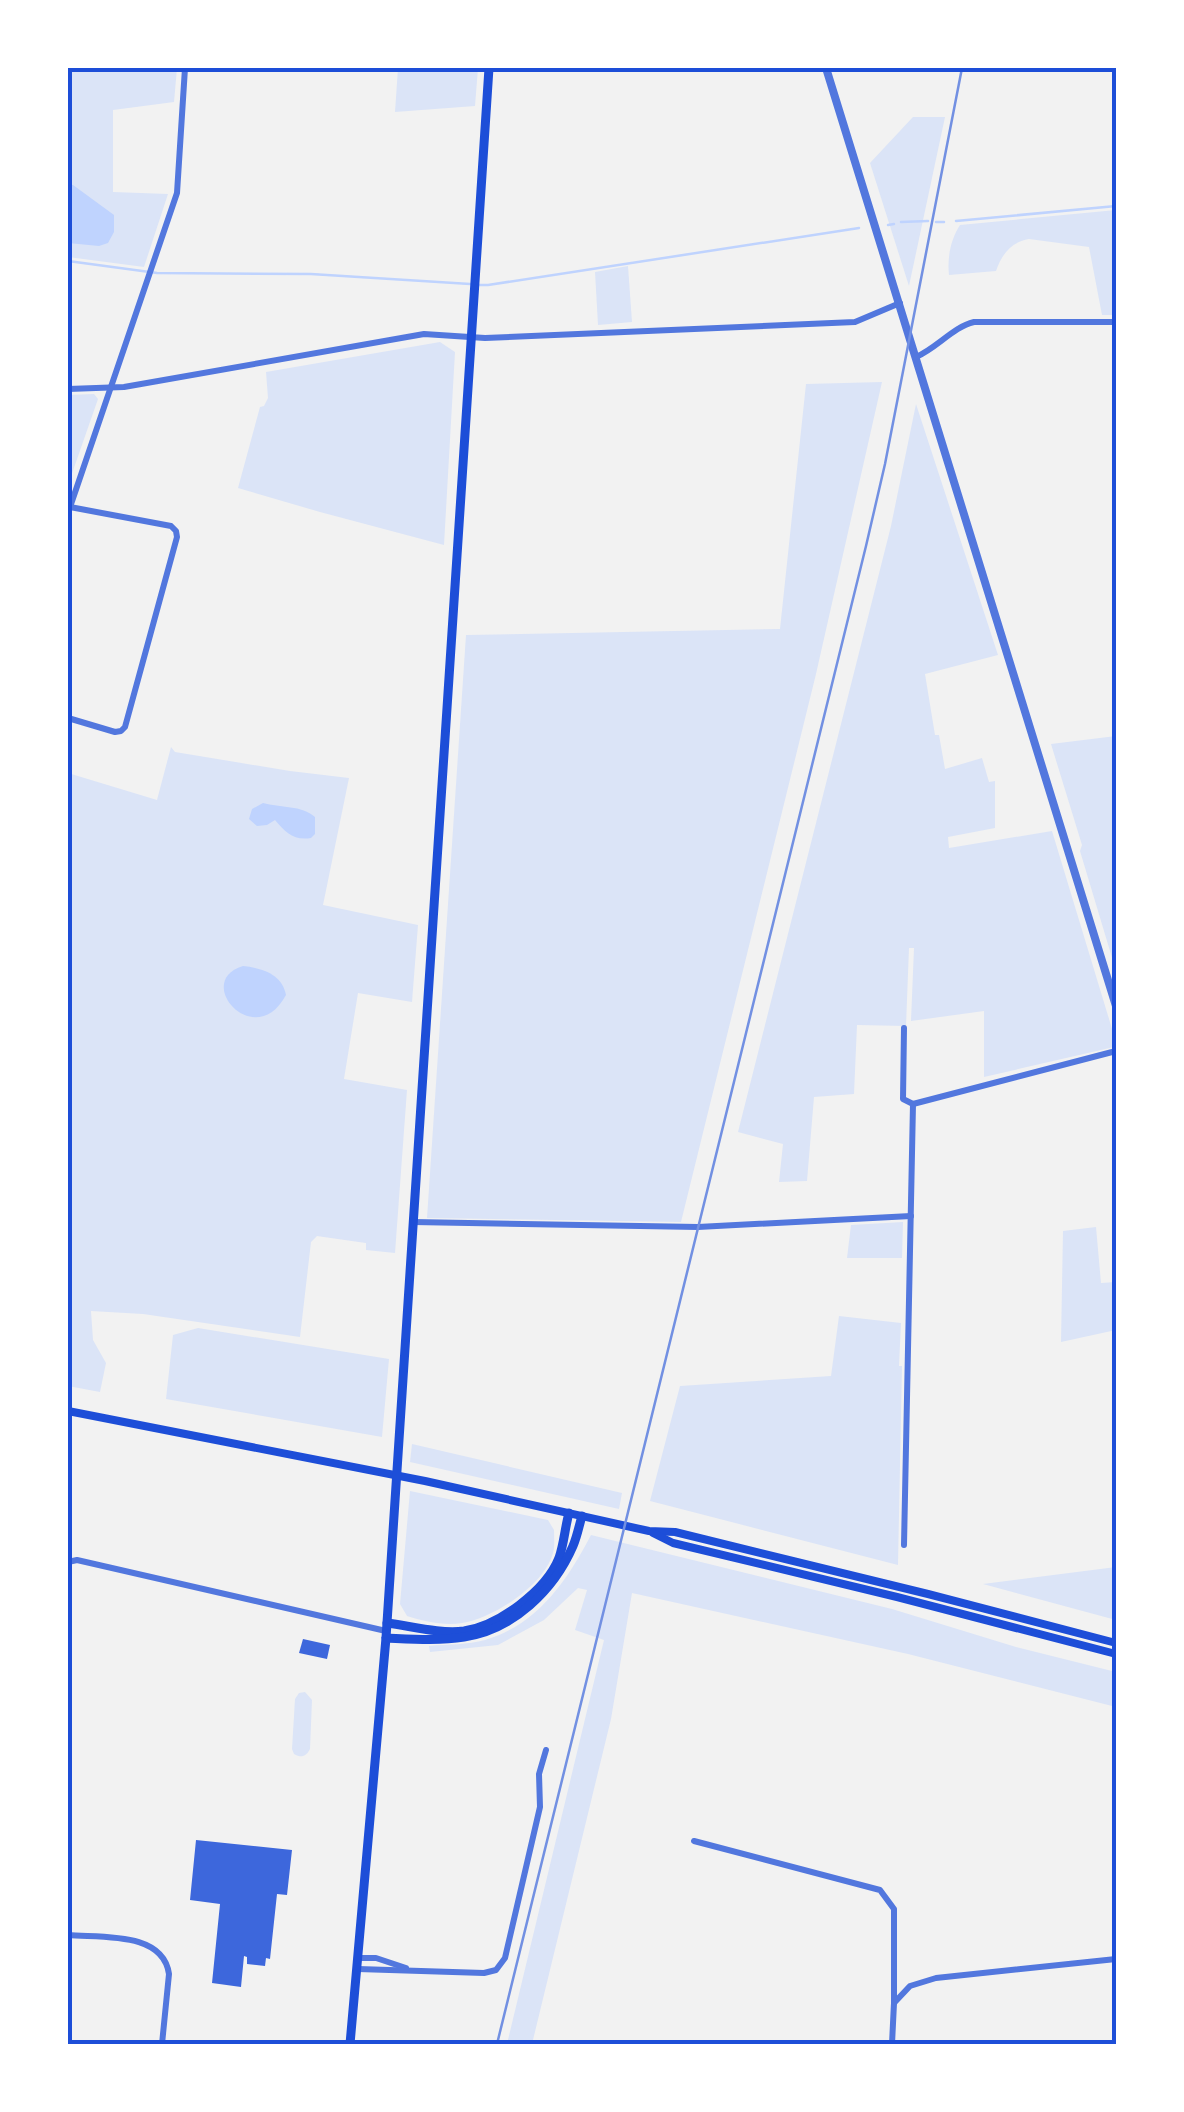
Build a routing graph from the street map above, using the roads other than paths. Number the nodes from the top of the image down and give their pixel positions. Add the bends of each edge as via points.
1 (185, 68) edge
2 (490, 68) edge
3 (826, 68) edge
4 (900, 303) junction
5 (1116, 322) edge
6 (471, 337) junction
7 (916, 357) junction
8 (110, 387) junction
9 (68, 389) edge
10 (69, 510) edge
11 (68, 718) edge
12 (1116, 1006) edge
13 (904, 1028) dead end
14 (1116, 1051) edge
15 (913, 1104) junction
16 (911, 1216) junction
17 (412, 1222) junction
18 (68, 1412) edge
19 (570, 1513) junction
20 (582, 1516) junction
21 (649, 1531) junction
22 (904, 1545) dead end
23 (68, 1562) edge
24 (386, 1631) junction
25 (1116, 1643) edge
26 (1116, 1654) edge
27 (546, 1750) dead end
28 (694, 1840) dead end
29 (68, 1935) edge
30 (1116, 1958) edge
31 (358, 1963) junction
32 (894, 2003) junction
33 (162, 2044) edge
34 (350, 2044) edge
35 (892, 2044) edge

1 - 8 street via 177,193
2 - 6 main road
3 - 4 street
4 - 6 street via 855,322
4 - 7 street
5 - 7 street via 974,322
6 - 8 street via 424,334
6 - 17 main road
7 - 12 street
8 - 9 street
8 - 10 street
10 - 11 street via 171,526 177,538 125,727 115,732
13 - 15 street via 903,1099
14 - 15 street
15 - 16 street
16 - 17 street via 698,1227
16 - 22 street
17 - 24 main road
18 - 19 main road
19 - 20 main road
19 - 24 main road via 559,1558 514,1609 464,1631
20 - 21 main road
20 - 24 main road via 551,1585 519,1614 465,1637
21 - 25 main road via 675,1532
21 - 26 main road via 673,1543
23 - 24 street
24 - 31 main road
27 - 31 street via 540,1807 505,1958 496,1970 408,1969 376,1958
28 - 32 street via 880,1890 894,1909
29 - 33 street via 156,1947 168,1974
30 - 32 street via 936,1978 910,1986
31 - 34 main road
32 - 35 street

